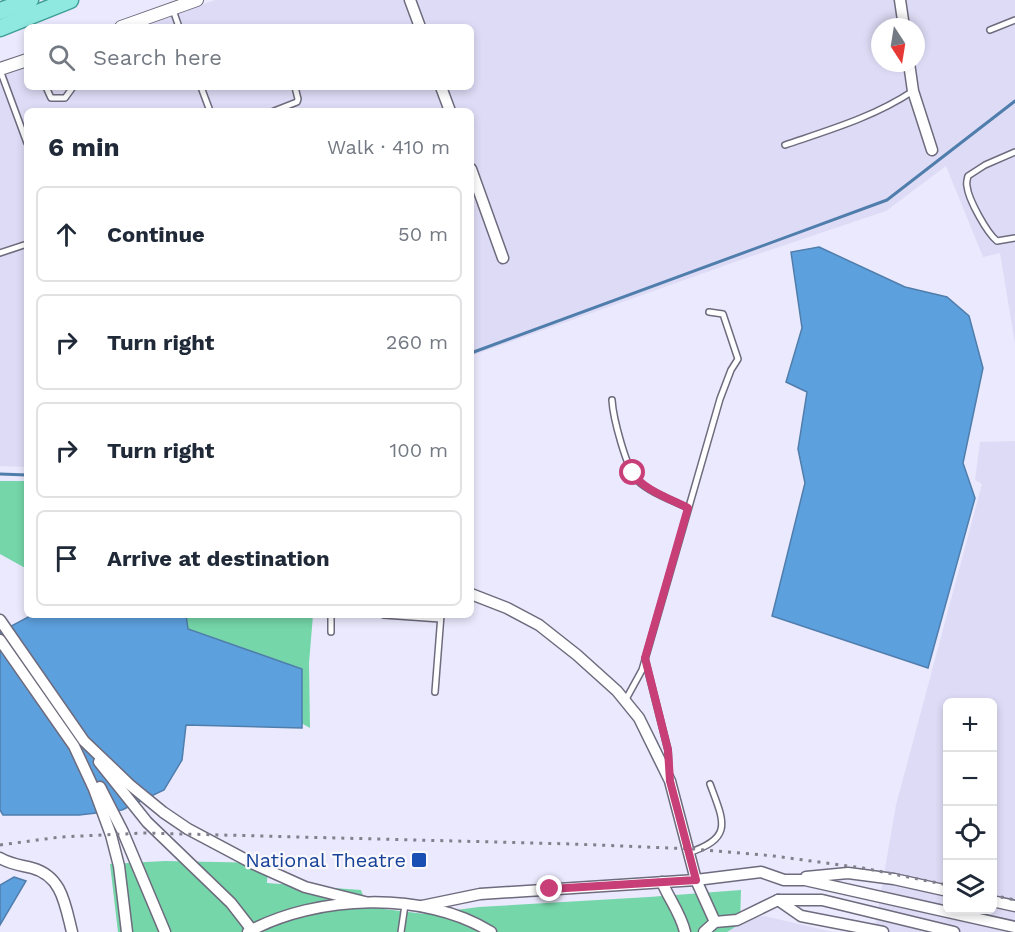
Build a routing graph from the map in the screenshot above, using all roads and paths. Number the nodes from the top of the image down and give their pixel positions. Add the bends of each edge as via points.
1 (30, 0) edge
2 (70, 0) edge
3 (197, 0) edge
4 (410, 0) edge
5 (903, 1) edge
6 (172, 9) junction
7 (0, 11) edge
8 (904, 18) edge
9 (1015, 20) edge
10 (130, 24) edge
11 (178, 24) edge
12 (419, 24) edge
13 (0, 28) edge
14 (990, 30) dead end
15 (24, 61) edge
16 (0, 70) edge
17 (910, 72) edge
18 (47, 90) edge
19 (72, 90) edge
20 (202, 90) edge
21 (296, 90) edge
22 (442, 90) edge
23 (913, 91) junction
24 (209, 108) edge
25 (282, 108) edge
26 (449, 108) edge
27 (24, 135) edge
28 (785, 145) dead end
29 (932, 150) dead end
30 (1015, 152) edge
31 (474, 177) edge
32 (1015, 238) edge
33 (24, 245) edge
34 (0, 253) edge
35 (503, 258) dead end
36 (709, 312) dead end
37 (612, 400) dead end
38 (688, 508) junction
39 (474, 595) edge
40 (331, 618) edge
41 (440, 618) edge
42 (0, 620) edge
43 (331, 632) dead end
44 (0, 639) edge
45 (645, 658) junction
46 (435, 692) dead end
47 (625, 701) junction
48 (79, 744) junction
49 (670, 781) junction
50 (710, 784) dead end
51 (688, 853) junction
52 (0, 858) edge
53 (696, 880) junction
54 (784, 880) junction
55 (662, 882) junction
56 (943, 890) edge
57 (778, 900) junction
58 (365, 902) junction
59 (997, 902) edge
60 (405, 904) junction
61 (422, 906) junction
62 (1015, 906) edge
63 (715, 922) junction
64 (1015, 927) edge
65 (251, 931) edge
66 (72, 932) edge
67 (127, 932) edge
68 (165, 932) edge
69 (401, 932) edge
70 (491, 932) edge
71 (686, 932) edge
72 (704, 932) edge
73 (883, 932) edge
74 (954, 932) edge

1 - 7 main road
2 - 13 main road
3 - 6 street
4 - 12 street
5 - 8 street
6 - 10 street
6 - 11 lane
9 - 14 lane
15 - 16 street
16 - 27 lane
17 - 23 street
18 - 19 lane via 51,98 60,99
20 - 24 lane
21 - 25 lane via 297,102
22 - 26 street
23 - 28 lane via 864,118
23 - 29 street
30 - 32 lane via 968,176 967,187 993,238
31 - 35 street
33 - 34 lane
36 - 38 lane via 723,314 738,359 726,380
37 - 38 lane via 616,427 636,479
38 - 45 lane
39 - 47 street via 539,626 577,655
40 - 43 lane
41 - 46 lane
42 - 48 street
44 - 48 street
45 - 47 lane
45 - 49 lane via 668,750
47 - 49 street via 639,718
48 - 58 street via 188,829 305,887
48 - 65 street via 147,822 231,903
48 - 67 street via 119,866
48 - 68 street via 123,832
49 - 51 street
50 - 51 lane via 723,819 722,828 715,841
51 - 53 street
52 - 66 street via 45,872 55,881
53 - 54 street via 761,872
53 - 55 street
53 - 63 street
54 - 56 street via 848,873
54 - 64 street via 805,880 889,897
55 - 61 street via 480,894
55 - 71 street
57 - 63 street via 737,920
57 - 73 street via 801,916
57 - 74 street via 822,900
58 - 60 street
58 - 65 street via 288,915
59 - 62 street
60 - 61 street
60 - 69 lane
61 - 70 street
63 - 72 street

